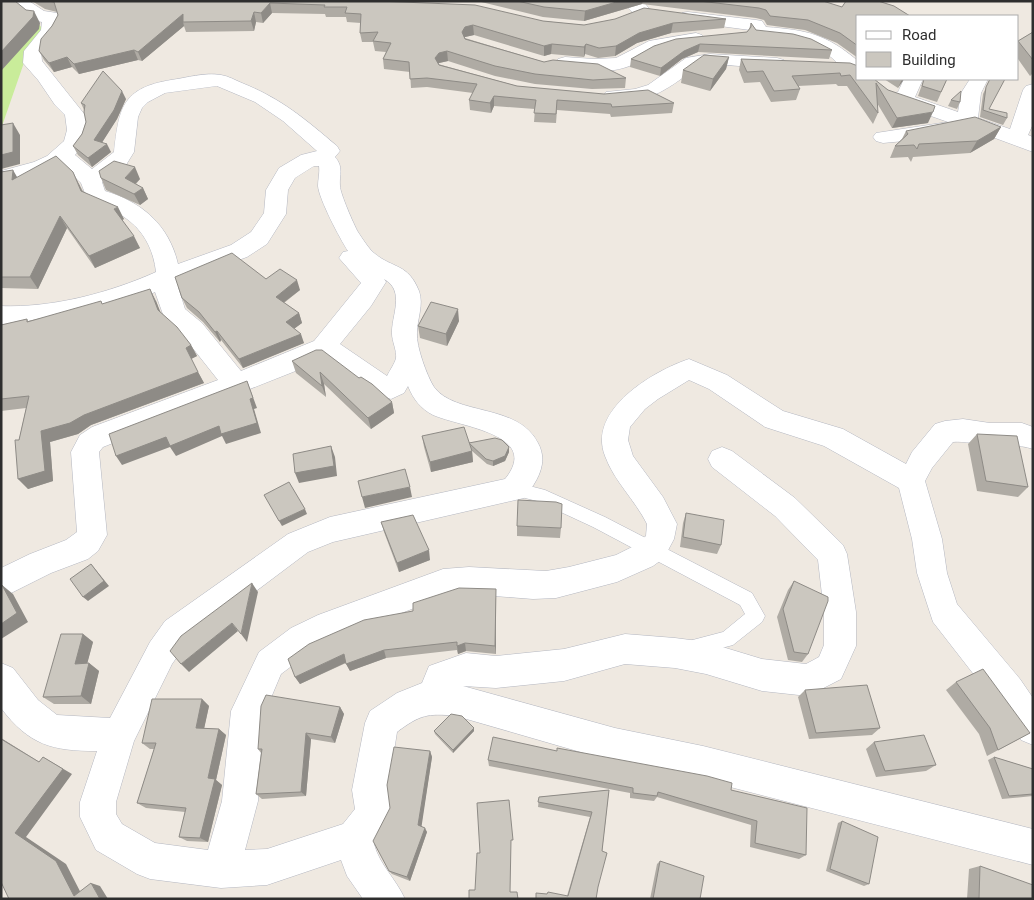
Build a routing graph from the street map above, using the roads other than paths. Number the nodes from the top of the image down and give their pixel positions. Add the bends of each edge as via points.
1 (17, 1) edge
2 (650, 10) edge
3 (620, 18) edge
4 (760, 32) junction
5 (593, 57) junction
6 (544, 64) edge
7 (796, 65) edge
8 (824, 68) edge
9 (856, 69) edge
10 (856, 75) edge
11 (870, 80) edge
12 (914, 80) edge
13 (978, 80) edge
14 (1033, 90) edge
15 (904, 100) junction
16 (967, 122) junction
17 (883, 137) dead end
18 (1024, 142) edge
19 (63, 155) junction
20 (322, 158) junction
21 (1, 178) edge
22 (91, 180) junction
23 (348, 234) junction
24 (168, 276) junction
25 (1, 315) edge
26 (321, 350) junction
27 (409, 357) junction
28 (235, 383) junction
29 (1033, 438) edge
30 (722, 459) dead end
31 (916, 470) junction
32 (514, 489) junction
33 (652, 551) junction
34 (1, 584) edge
35 (675, 653) junction
36 (1, 679) edge
37 (433, 697) junction
38 (1033, 728) edge
39 (120, 736) junction
40 (354, 838) junction
41 (1033, 847) edge
42 (221, 870) junction
43 (386, 899) edge

1 - 19 street via 39,16 51,17 50,30 33,51 32,63 42,70 63,103 74,113 78,127 75,138
2 - 3 street
2 - 4 street via 756,25
4 - 5 street via 672,41 645,49 626,61
4 - 9 street via 784,33 823,44
5 - 6 street
5 - 7 street via 604,83 601,100 655,89 698,60
8 - 10 street
11 - 15 street via 890,95
12 - 15 street
13 - 16 street via 971,93
14 - 18 street via 1023,123
15 - 16 street
16 - 17 street via 951,128
16 - 18 street
19 - 21 street via 54,162
19 - 22 street
20 - 22 street via 330,151 262,98 219,80 205,81 160,88 141,98 128,117 124,152 119,160
20 - 23 street via 329,163 329,188
20 - 24 street via 308,160 287,174 277,190 275,214 248,246
22 - 24 street via 96,196 114,201 140,216 156,238 166,261
23 - 26 street via 342,248 374,282 368,294
23 - 27 street via 366,259 398,276 407,291 409,300 404,333
24 - 25 street via 136,291 74,308 26,316
24 - 28 street via 166,287 174,314 204,343
26 - 27 street via 331,350 388,389 395,386
26 - 28 street
27 - 32 street via 423,392 430,400 508,429 525,442 530,465
28 - 34 street via 88,443 85,452 92,535 75,552 46,561
29 - 31 street via 1022,434 945,432
30 - 35 street via 785,507 832,554 840,612 840,646 830,668 808,680 762,675 706,658
31 - 33 street via 834,437 774,419 718,382 689,369 661,383 636,402 620,418 614,435 618,454 662,524 658,543
31 - 38 street via 932,572 944,612 1008,691
32 - 33 lane via 540,495
32 - 39 street via 330,530 298,542 176,632 161,653
33 - 35 lane via 746,599 756,616 727,639
33 - 42 street via 641,559 548,585 487,580 443,584 302,639 270,663 248,711 240,801
35 - 37 street via 625,649 564,665 496,672 466,670 441,677
36 - 39 street via 17,703 39,723 60,733
37 - 40 street via 408,704 382,723 370,790 372,812 363,830
37 - 41 street via 456,700 615,745 703,763
39 - 42 street via 98,802 98,817 109,837 150,861
40 - 42 street via 267,867
40 - 43 street via 360,863

